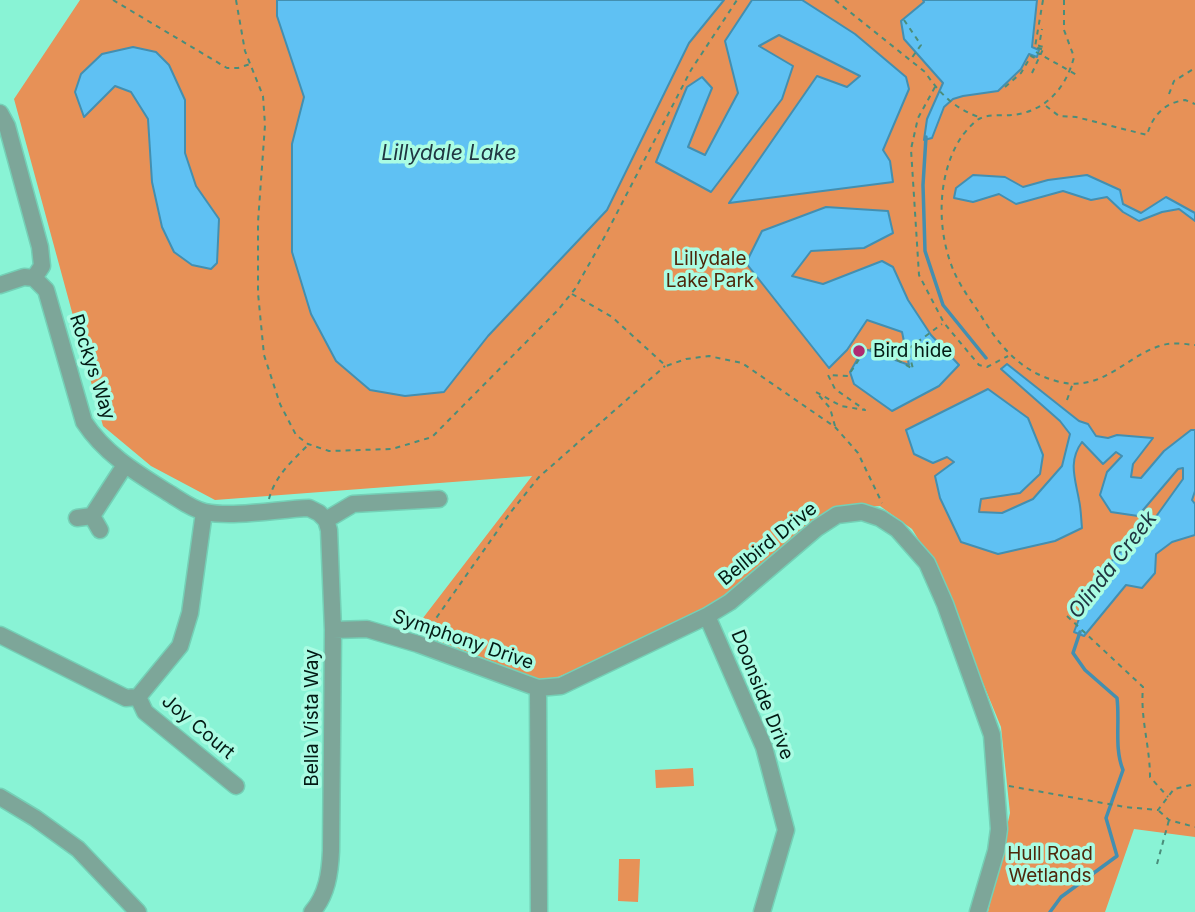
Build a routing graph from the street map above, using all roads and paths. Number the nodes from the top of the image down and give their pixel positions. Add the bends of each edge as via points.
1 (113, 0) edge
2 (236, 0) edge
3 (737, 0) edge
4 (835, 0) edge
5 (1043, 0) edge
6 (1064, 0) edge
7 (904, 20) dead end
8 (1042, 29) dead end
9 (1038, 37) junction
10 (1044, 50) junction
11 (1036, 52) dead end
12 (1042, 55) junction
13 (910, 60) junction
14 (1039, 60) junction
15 (250, 64) junction
16 (1195, 68) edge
17 (1070, 71) junction
18 (1032, 73) dead end
19 (1077, 75) dead end
20 (1005, 87) dead end
21 (936, 89) junction
22 (1169, 94) dead end
23 (1195, 104) edge
24 (1044, 105) junction
25 (0, 113) edge
26 (980, 118) junction
27 (34, 278) junction
28 (0, 285) edge
29 (571, 294) junction
30 (944, 323) junction
31 (1195, 345) edge
32 (1009, 356) junction
33 (666, 366) junction
34 (1074, 383) junction
35 (1067, 400) dead end
36 (835, 427) junction
37 (308, 444) junction
38 (125, 465) junction
39 (439, 499) dead end
40 (883, 509) dead end
41 (269, 510) junction
42 (204, 512) junction
43 (326, 520) junction
44 (89, 522) dead end
45 (707, 616) junction
46 (1067, 616) dead end
47 (333, 630) junction
48 (0, 635) edge
49 (418, 644) junction
50 (538, 688) junction
51 (138, 697) junction
52 (1002, 785) dead end
53 (1195, 785) edge
54 (236, 786) dead end
55 (0, 797) edge
56 (1168, 797) junction
57 (1158, 810) junction
58 (1169, 820) junction
59 (1195, 827) edge
60 (1157, 864) dead end
61 (138, 912) edge
62 (312, 912) edge
63 (539, 912) edge
64 (762, 912) edge
65 (978, 912) edge

1 - 15 path via 227,68
2 - 15 path
3 - 29 path via 691,70
4 - 13 path
5 - 9 path
6 - 17 path via 1064,30 1074,57
7 - 13 path via 921,45
8 - 9 path
9 - 10 path
9 - 10 path via 1035,47
10 - 12 path
11 - 12 path
12 - 14 path
12 - 17 path
13 - 21 path
14 - 18 path
14 - 20 path via 1031,56
15 - 37 path via 263,96 265,125 258,222 264,355 280,404 296,435
16 - 22 path via 1174,81
17 - 19 path
17 - 24 path
21 - 26 path via 955,106
21 - 30 path via 918,118 911,149 919,275
23 - 24 path via 1185,100 1165,107 1147,135 1059,116
24 - 26 path via 1025,113
25 - 27 street via 40,247 42,266
26 - 32 path via 953,154 941,213 957,278
27 - 28 street
27 - 38 street, Rockys Way via 46,289 84,422 94,438
29 - 33 path via 611,317
29 - 37 path via 432,437 380,450 329,452
30 - 32 path via 979,365 987,367
30 - 36 path via 908,349 913,369 872,349 848,376 828,375 835,389 865,410 841,407 817,392 830,408
31 - 34 path via 1163,345 1108,376
32 - 34 path via 1039,373
33 - 36 path via 709,356 742,363
33 - 49 path via 539,477
34 - 35 path
36 - 40 path via 858,453
37 - 41 path via 274,483
38 - 42 street, Rockys Way
38 - 44 street
39 - 43 street via 354,504
41 - 42 street, Rockys Way
41 - 43 street, Rockys Way via 309,508
42 - 51 street via 190,613 180,646
43 - 47 street, Bella Vista Way
45 - 50 street, Bellbird Drive via 561,686
45 - 64 street, Doonside Drive via 764,747 786,830
45 - 65 street, Bellbird Drive via 837,515 862,512 897,529 927,563 992,735 999,829
46 - 56 path via 1143,687 1141,708 1150,777
47 - 49 street, Symphony Drive via 366,629
47 - 62 street, Bella Vista Way via 330,871 326,890
48 - 51 street via 107,690 126,698
49 - 50 street, Symphony Drive
50 - 63 street
51 - 54 street, Joy Court via 145,712
52 - 57 path
53 - 56 path via 1174,789
55 - 61 street via 78,849
56 - 57 path
57 - 58 path
58 - 59 path
58 - 60 path

